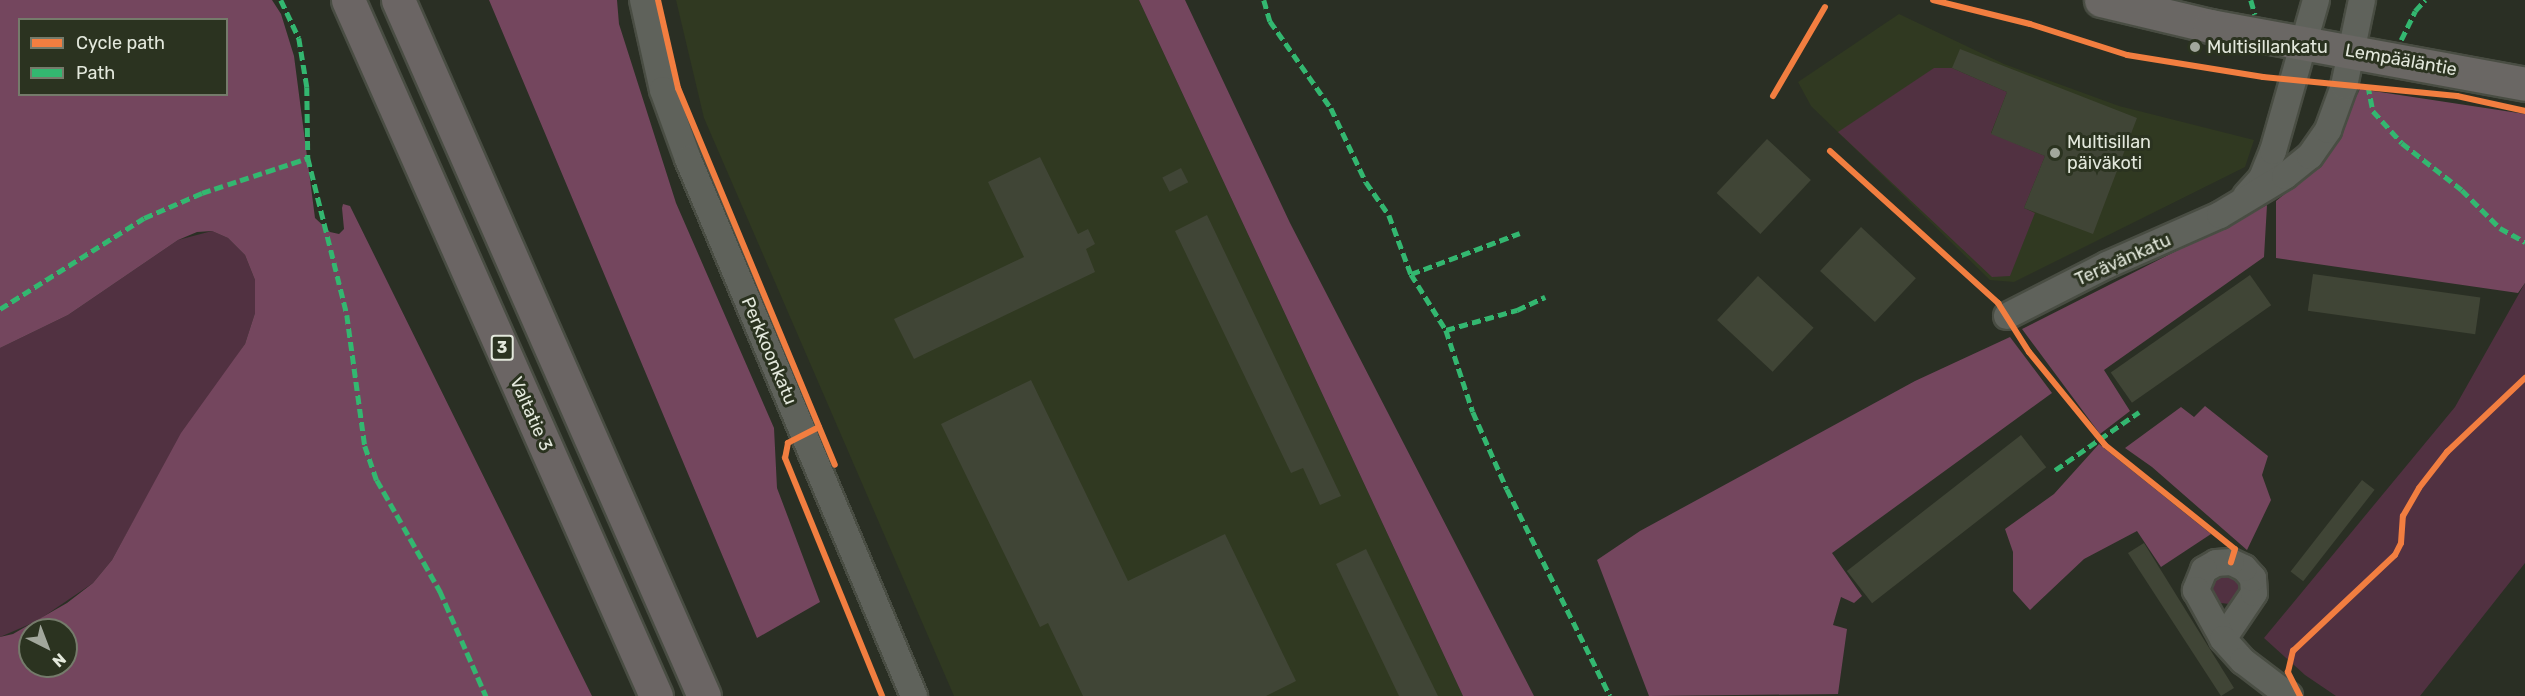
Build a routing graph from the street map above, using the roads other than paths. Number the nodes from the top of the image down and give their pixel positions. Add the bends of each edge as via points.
1 (348, 0) edge
2 (398, 0) edge
3 (643, 0) edge
4 (2101, 0) edge
5 (2316, 0) edge
6 (2362, 0) edge
7 (2303, 41) junction
8 (2350, 50) junction
9 (2525, 84) edge
10 (2239, 205) junction
11 (2007, 316) dead end
12 (2223, 639) dead end
13 (656, 696) edge
14 (704, 696) edge
15 (914, 696) edge
16 (2289, 696) edge

1 - 13 highway, Valtatie 3 / 3
2 - 14 highway
3 - 15 street, Perkkoonkatu via 663,90 688,159
4 - 7 main road, Lempääläntie via 2211,26
5 - 7 street
6 - 8 street
7 - 8 main road, Lempääläntie
7 - 10 street, Terävänkatu via 2273,151 2262,177
8 - 9 main road, Lempääläntie
8 - 10 street, Terävänkatu via 2344,86 2328,130 2310,156
10 - 11 street, Terävänkatu
12 - 16 street via 2243,661

